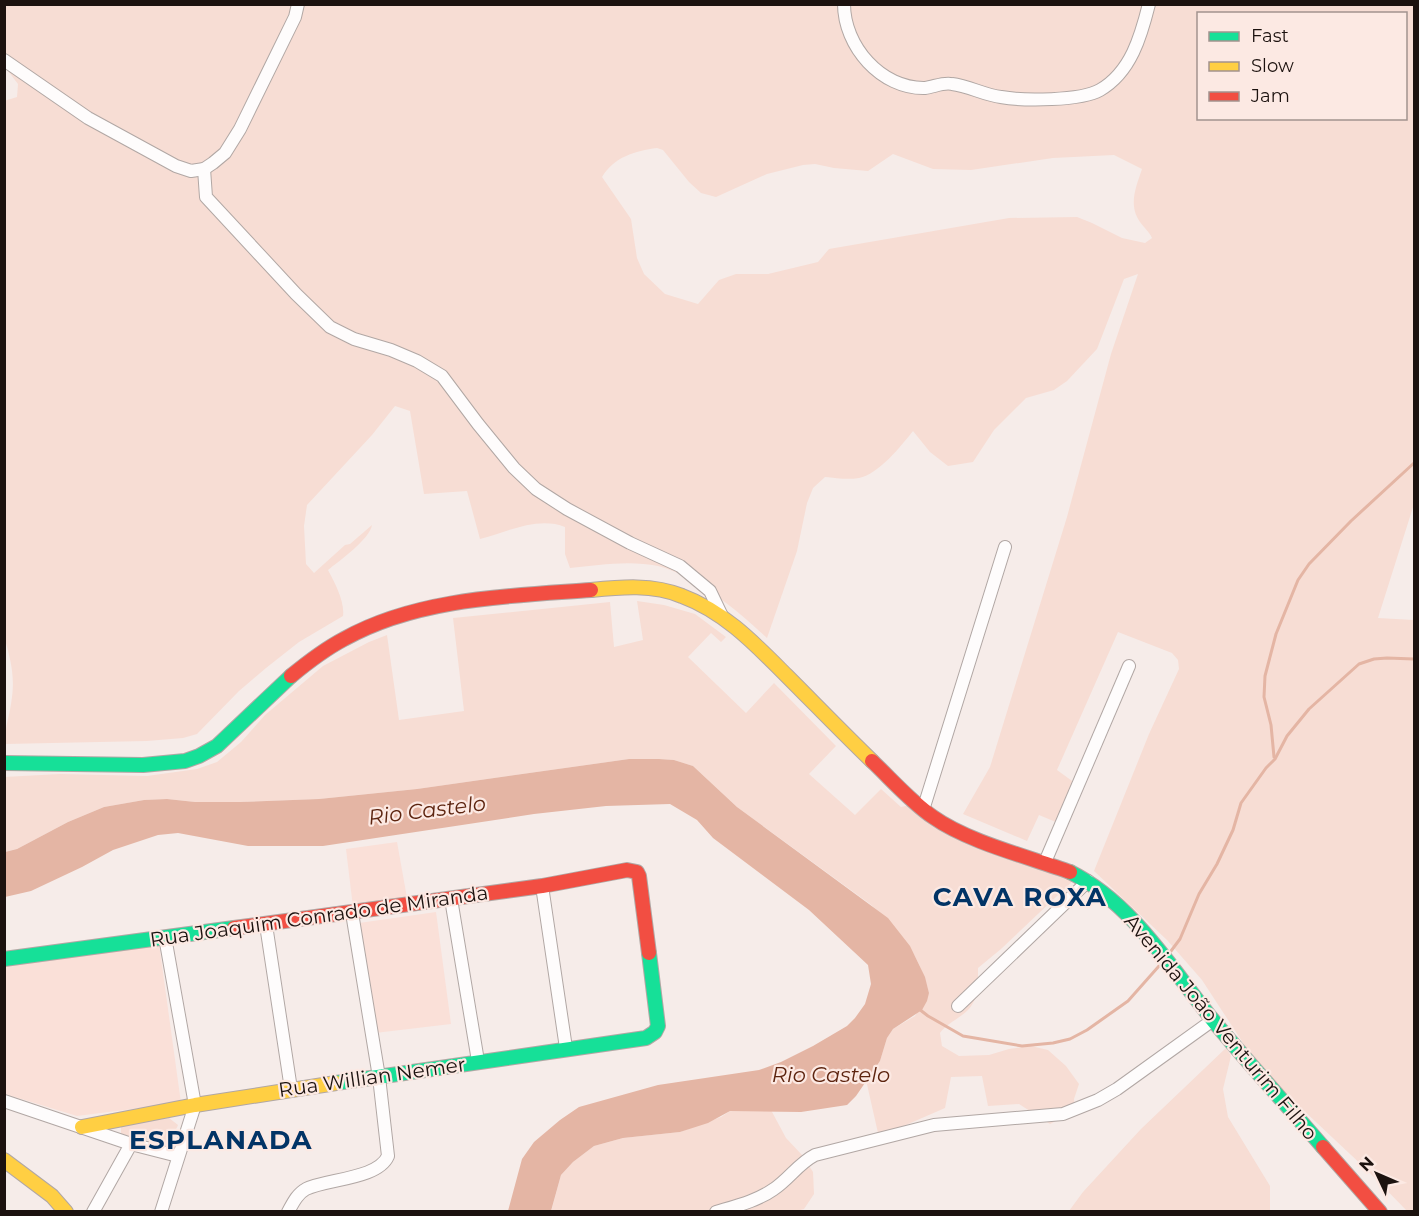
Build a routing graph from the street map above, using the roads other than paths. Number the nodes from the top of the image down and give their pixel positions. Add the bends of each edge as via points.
1 (298, 4) edge
2 (844, 4) edge
3 (1149, 4) edge
4 (4, 60) edge
5 (204, 169) junction
6 (1005, 547) dead end
7 (722, 616) junction
8 (1129, 666) dead end
9 (4, 763) edge
10 (923, 810) junction
11 (1045, 862) junction
12 (1088, 881) junction
13 (542, 886) junction
14 (451, 899) junction
15 (352, 913) junction
16 (266, 925) junction
17 (165, 937) junction
18 (4, 959) edge
19 (958, 1006) dead end
20 (1213, 1020) junction
21 (658, 1026) joint
22 (566, 1048) junction
23 (478, 1061) junction
24 (379, 1077) junction
25 (291, 1089) junction
26 (4, 1101) edge
27 (195, 1105) junction
28 (82, 1127) junction
29 (131, 1144) junction
30 (178, 1156) junction
31 (4, 1160) edge
32 (4, 1176) edge
33 (64, 1210) edge
34 (93, 1212) edge
35 (161, 1212) edge
36 (288, 1212) edge
37 (716, 1212) edge
38 (1380, 1212) edge

1 - 5 street via 240,129 225,153
2 - 3 street via 844,21 855,46 887,78 926,88 951,83 1000,97 1024,99 1088,95 1101,89 1128,62
4 - 5 street via 115,134 176,166 191,171
5 - 7 street via 206,197 330,327 392,350 442,376 514,468 536,489 630,543 680,566 710,591
6 - 10 street
7 - 9 street, Avenida João Venturim Filho via 681,595 626,587 418,610 388,619 335,644 295,672 217,745 191,759 155,764
7 - 10 street, Avenida João Venturim Filho
8 - 11 street
10 - 11 street, Avenida João Venturim Filho via 967,835
11 - 12 street, Avenida João Venturim Filho
12 - 19 street
12 - 20 street, Avenida João Venturim Filho via 1135,923
13 - 14 street, Rua Joaquim Conrado de Miranda
13 - 21 street, Rua Joaquim Conrado de Miranda via 632,870 639,876
13 - 22 street
14 - 15 street, Rua Joaquim Conrado de Miranda
14 - 23 street
15 - 16 street, Rua Joaquim Conrado de Miranda
15 - 24 street
16 - 17 street, Rua Joaquim Conrado de Miranda
16 - 25 street
17 - 18 street, Rua Joaquim Conrado de Miranda
17 - 27 street
20 - 37 street via 1117,1089 1063,1114 934,1125 815,1155 766,1194
20 - 38 street, Avenida João Venturim Filho
21 - 22 street, Rua Willian Nemer via 641,1040
22 - 23 street, Rua Willian Nemer
23 - 24 street, Rua Willian Nemer
24 - 25 street, Rua Willian Nemer
24 - 36 street via 388,1149 386,1162 345,1179 307,1188
25 - 27 street, Rua Willian Nemer
26 - 28 street
27 - 28 street, Rua Willian Nemer
27 - 30 street
28 - 29 street
29 - 30 street
29 - 34 street
30 - 35 street
31 - 33 street via 52,1196
32 - 33 street

